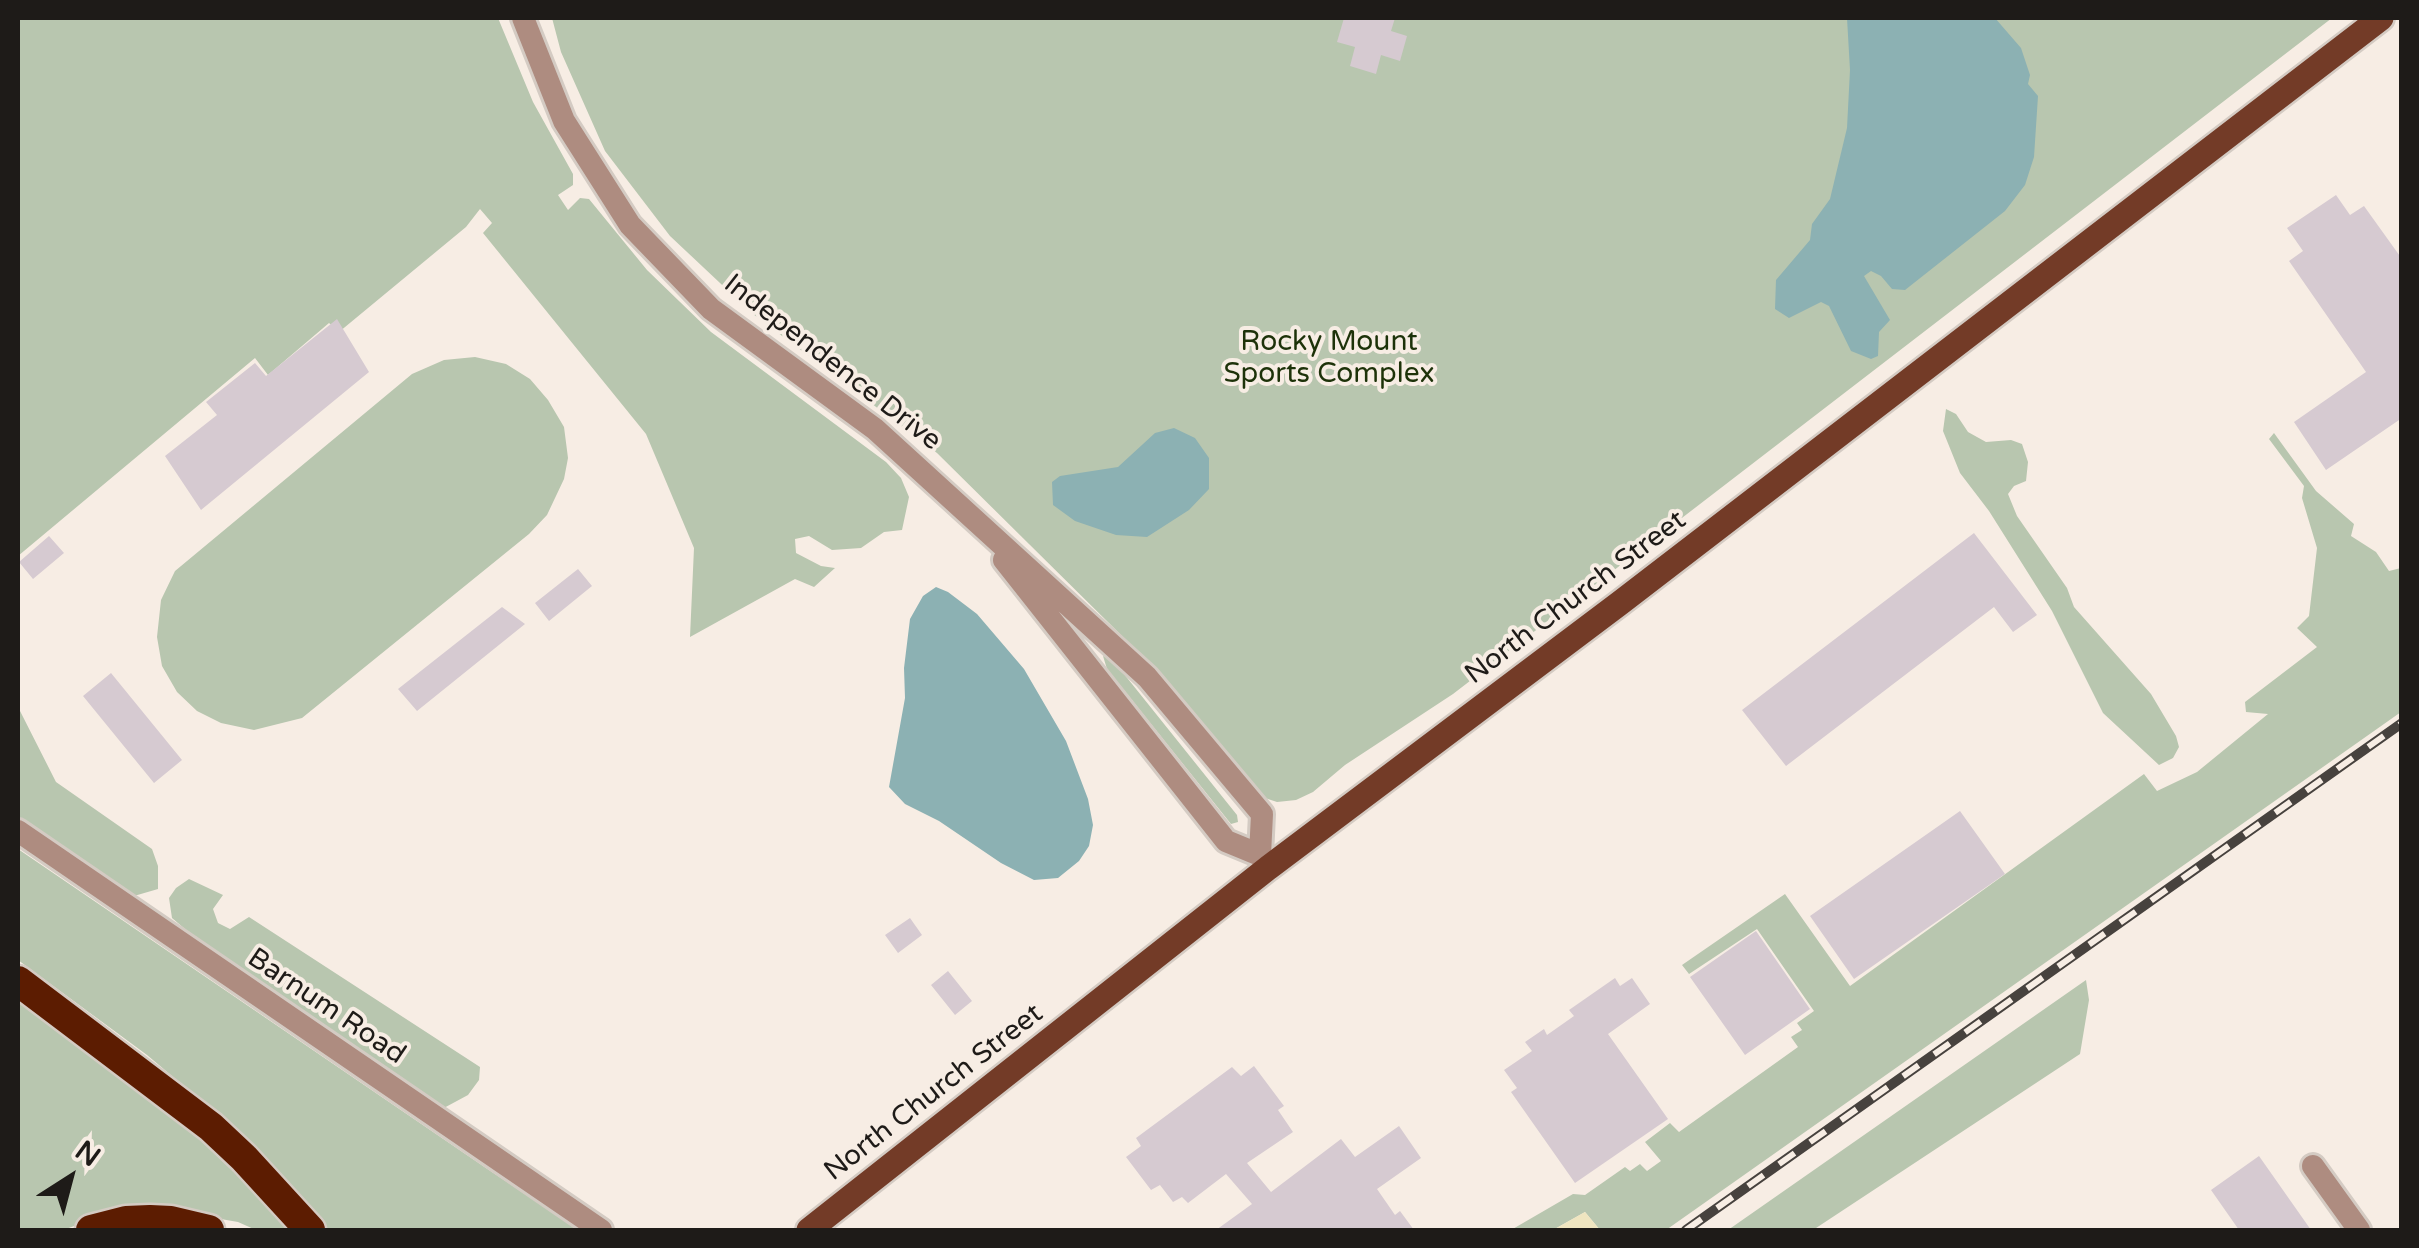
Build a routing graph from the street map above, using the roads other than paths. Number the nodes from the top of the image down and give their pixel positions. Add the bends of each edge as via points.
1 (523, 18) edge
2 (2381, 18) edge
3 (955, 498) junction
4 (18, 832) edge
5 (1264, 862) junction
6 (18, 981) edge
7 (2313, 1166) dead end
8 (91, 1230) edge
9 (209, 1230) edge
10 (310, 1230) edge
11 (602, 1230) edge
12 (810, 1230) edge
13 (2359, 1230) edge

1 - 3 street, Independence Drive via 564,121 630,225 710,309 875,429
2 - 5 main road, North Church Street via 1650,580
3 - 5 street via 1226,840
3 - 5 street via 1147,677 1262,814
4 - 11 street, Barnum Road
5 - 12 main road, North Church Street
6 - 10 highway via 211,1127
7 - 13 street
8 - 9 highway via 150,1220

